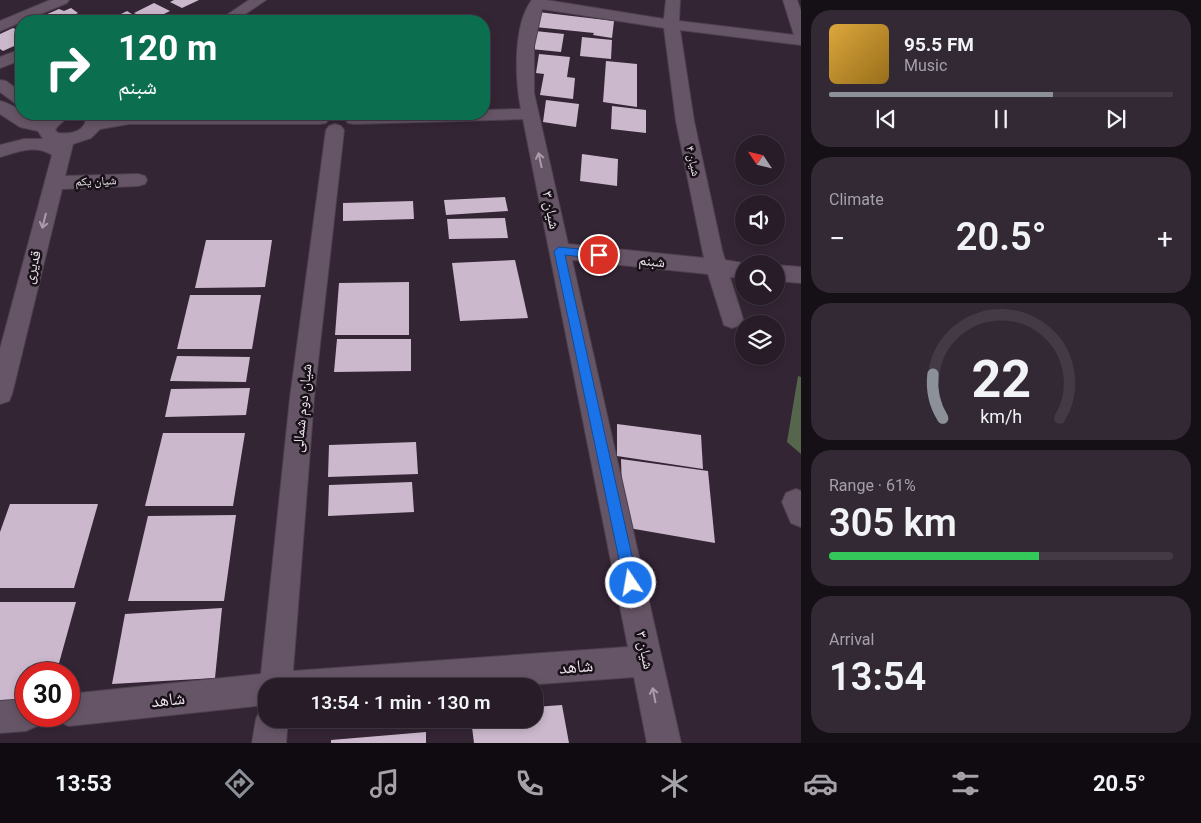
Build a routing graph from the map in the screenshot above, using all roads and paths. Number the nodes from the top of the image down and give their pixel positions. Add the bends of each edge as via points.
1 (62, 0) edge
2 (240, 0) edge
3 (259, 0) edge
4 (673, 0) edge
5 (790, 0) edge
6 (537, 2) edge
7 (26, 15) edge
8 (229, 15) edge
9 (234, 15) edge
10 (15, 20) edge
11 (671, 24) junction
12 (0, 26) edge
13 (801, 33) edge
14 (801, 40) edge
15 (15, 57) edge
16 (0, 63) edge
17 (0, 85) edge
18 (15, 95) edge
19 (0, 106) edge
20 (530, 114) junction
21 (490, 115) edge
22 (15, 116) edge
23 (21, 120) edge
24 (92, 120) edge
25 (337, 120) edge
26 (50, 121) edge
27 (63, 147) junction
28 (0, 150) edge
29 (138, 180) dead end
30 (54, 183) junction
31 (559, 251) junction
32 (716, 267) junction
33 (735, 269) edge
34 (785, 274) edge
35 (801, 275) edge
36 (732, 319) dead end
37 (0, 394) edge
38 (648, 661) junction
39 (277, 678) edge
40 (408, 678) edge
41 (258, 690) edge
42 (80, 709) edge
43 (15, 716) edge
44 (0, 718) edge
45 (271, 728) edge
46 (269, 743) edge
47 (664, 743) edge

1 - 7 street
2 - 8 street
3 - 9 street
4 - 11 street, شیان ۴
5 - 13 street
6 - 11 street
6 - 20 street, شیان ۳ via 524,60
10 - 12 street
11 - 14 street
11 - 32 street, شیان ۴ via 685,121
15 - 16 street
17 - 18 street
19 - 22 street
20 - 21 street
31 -> 20 street, شیان ۳
23 - 26 street via 26,123
24 - 27 street via 87,132
25 - 39 street, شیان دوم شمالی via 302,398
26 - 27 street via 52,138
26 - 28 street
27 - 28 street via 30,142
27 - 30 street, قدیری
29 - 30 street, شیان یکم
30 -> 37 street, قدیری
31 - 32 street, شبنم
31 - 38 street, شیان ۳
32 - 33 street, شبنم
32 - 36 street, شیان ۴
34 - 35 street
38 - 40 street, شاهد
47 -> 38 street, شیان ۳
41 - 42 street, شاهد
43 - 44 street
45 - 46 street

